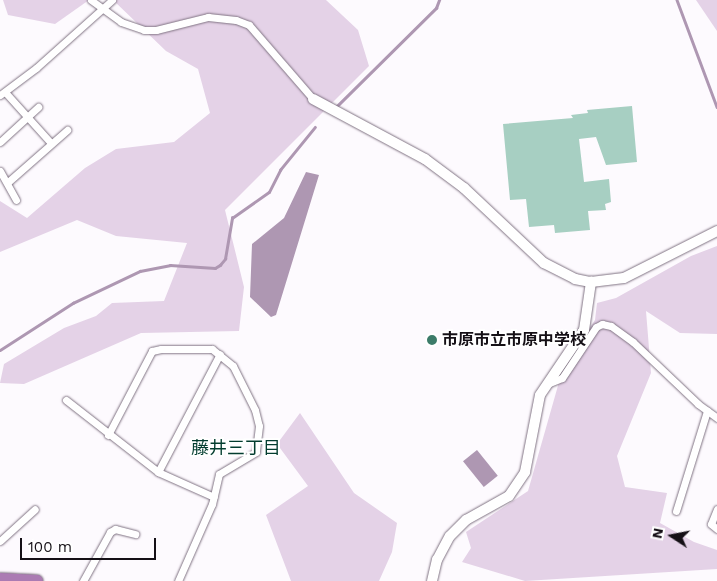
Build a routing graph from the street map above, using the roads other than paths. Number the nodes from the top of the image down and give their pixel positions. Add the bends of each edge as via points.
1 (91, 0) edge
2 (112, 0) edge
3 (102, 9) junction
4 (2, 94) edge
5 (313, 99) joint
6 (38, 107) dead end
7 (27, 118) junction
8 (67, 130) dead end
9 (0, 142) edge
10 (52, 143) junction
11 (0, 171) edge
12 (8, 182) junction
13 (16, 200) dead end
14 (717, 232) edge
15 (591, 282) junction
16 (220, 354) junction
17 (544, 385) junction
18 (66, 400) dead end
19 (707, 411) junction
20 (717, 418) edge
21 (108, 435) junction
22 (158, 472) junction
23 (214, 497) junction
24 (34, 509) dead end
25 (717, 509) edge
26 (676, 511) dead end
27 (717, 529) edge
28 (134, 534) dead end
29 (0, 541) edge
30 (0, 579) edge
31 (35, 581) edge
32 (83, 581) edge
33 (178, 581) edge
34 (432, 581) edge

1 - 3 street
2 - 3 street
3 - 4 street
3 - 5 street via 120,22 144,30 208,17 249,25
4 - 7 street
5 - 15 street via 425,159 464,188 544,263 558,272
6 - 7 street
7 - 9 street
7 - 10 street
8 - 10 street
10 - 12 street
11 - 12 street
12 - 13 street
14 - 15 street via 624,278
15 - 17 street via 584,330
16 - 21 street via 204,348 152,351
16 - 22 street
16 - 23 street via 233,366 255,410 259,426 256,452 219,474
17 - 19 street via 562,378 596,327 602,324 611,326 633,342
17 - 34 street via 525,472 509,496 466,520 450,536 437,560
18 - 21 street
19 - 20 street
19 - 26 street
21 - 22 street
22 - 23 street
23 - 33 street
24 - 29 street
25 - 27 street via 711,524
28 - 32 street via 115,528 110,532
30 - 31 highway

